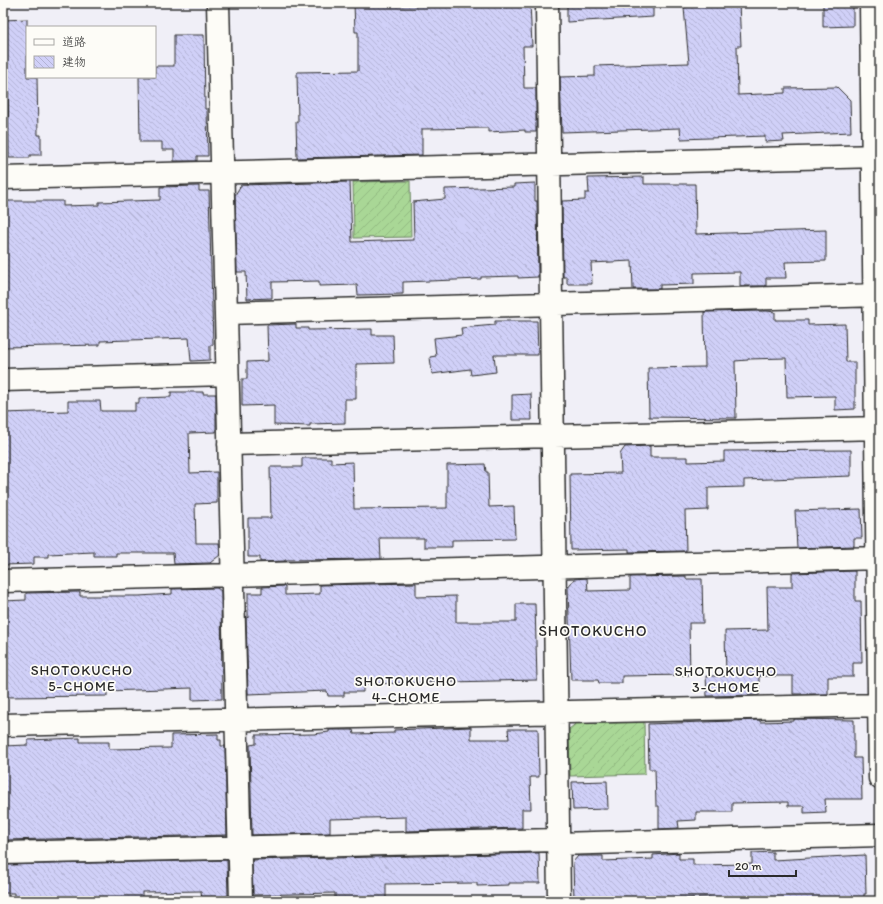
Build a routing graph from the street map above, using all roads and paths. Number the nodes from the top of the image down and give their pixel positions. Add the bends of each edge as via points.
1 (218, 3) edge
2 (547, 3) edge
3 (871, 3) edge
4 (876, 156) edge
5 (550, 164) junction
6 (222, 172) junction
7 (3, 178) edge
8 (877, 295) edge
9 (551, 304) junction
10 (226, 313) junction
11 (227, 374) junction
12 (3, 380) edge
13 (878, 428) edge
14 (553, 436) junction
15 (229, 444) junction
16 (879, 558) edge
17 (555, 567) junction
18 (232, 576) junction
19 (3, 581) edge
20 (880, 705) edge
21 (556, 713) junction
22 (236, 720) junction
23 (3, 725) edge
24 (880, 778) edge
25 (880, 835) edge
26 (558, 842) junction
27 (239, 848) junction
28 (3, 853) edge
29 (241, 901) edge
30 (559, 901) edge

1 - 6 street
2 - 5 street
3 - 4 street
4 - 5 street
4 - 8 street
5 - 6 street
5 - 9 street
6 - 7 street
6 - 10 street
8 - 9 street
8 - 13 street
9 - 10 street
9 - 14 street
10 - 11 street
11 - 12 street
11 - 15 street
13 - 14 street
13 - 16 street
14 - 15 street
14 - 17 street
15 - 18 street
16 - 17 street
16 - 20 street
17 - 18 street
17 - 21 street
18 - 19 street
18 - 22 street
20 - 21 street
20 - 24 street
21 - 22 street
21 - 26 street
22 - 23 street
22 - 27 street
25 - 26 street
26 - 27 street
26 - 30 street
27 - 28 street
27 - 29 street

